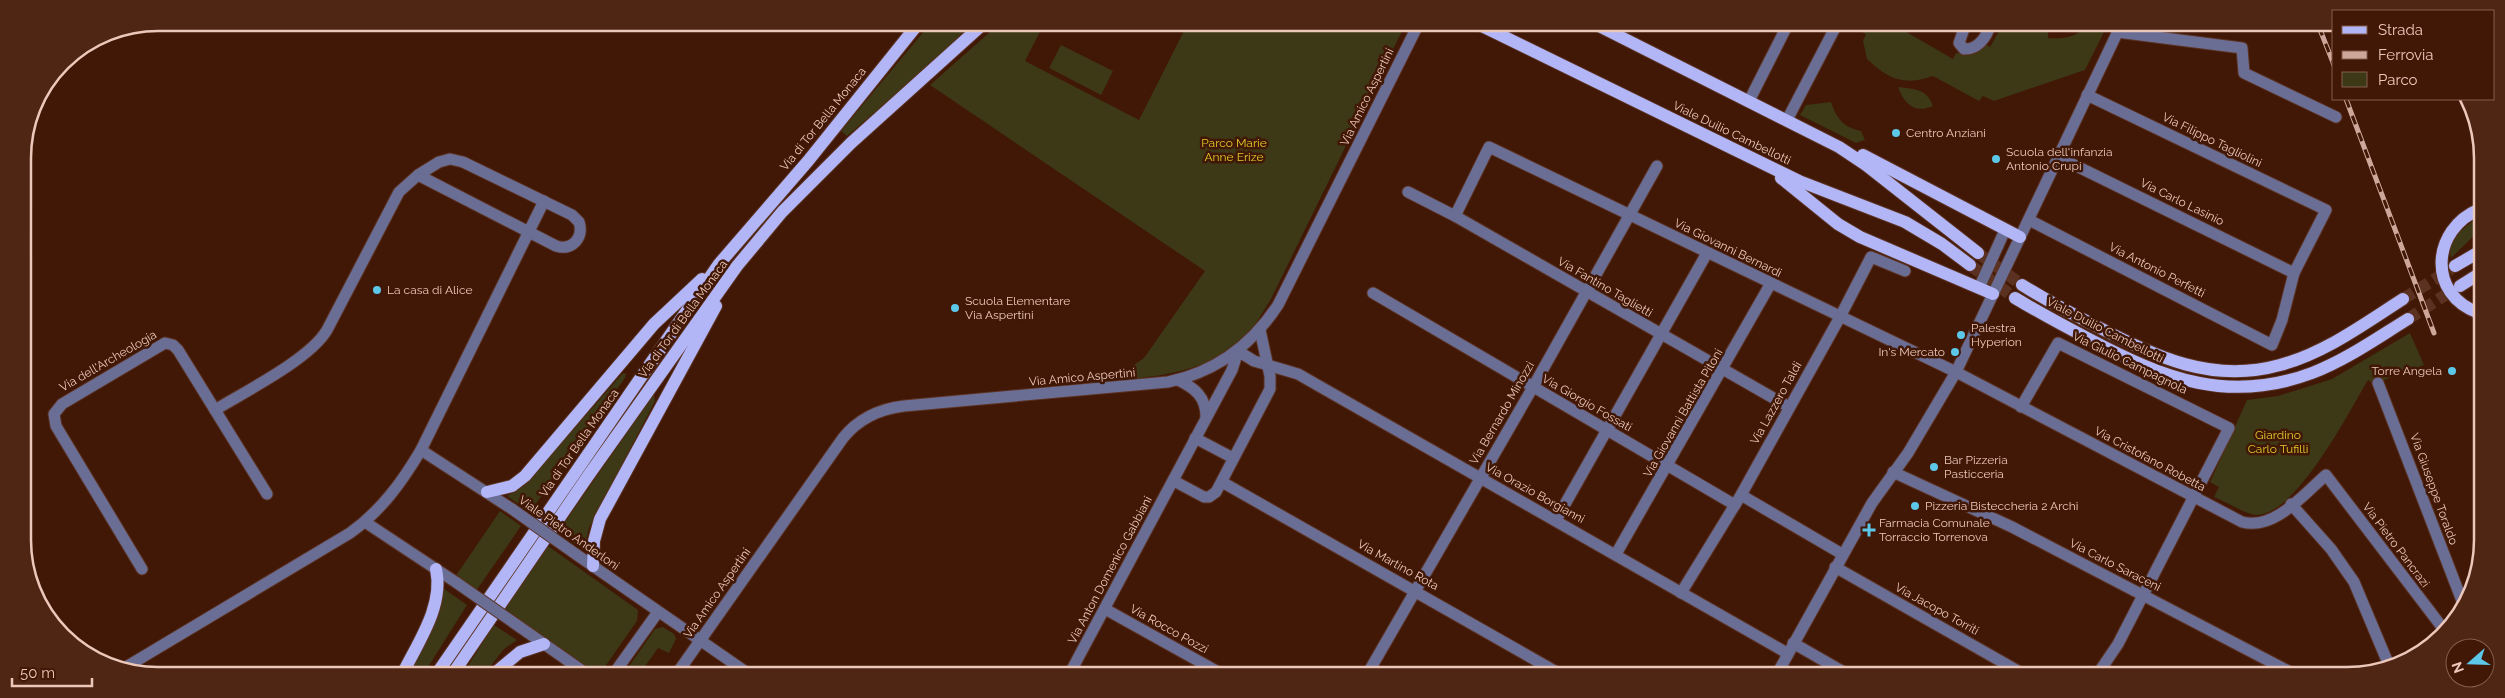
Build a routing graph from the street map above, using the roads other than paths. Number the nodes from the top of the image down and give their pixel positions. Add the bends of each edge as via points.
1 (912, 31) edge
2 (975, 31) edge
3 (1415, 31) edge
4 (1492, 31) edge
5 (1499, 31) edge
6 (1611, 31) edge
7 (1784, 31) edge
8 (1833, 31) edge
9 (1964, 31) edge
10 (1988, 31) edge
11 (2117, 31) edge
12 (2131, 31) edge
13 (1496, 33) junction
14 (2087, 95) junction
15 (1749, 101) junction
16 (2336, 117) dead end
17 (1787, 120) junction
18 (1839, 147) junction
19 (2058, 157) junction
20 (1764, 164) junction
21 (1657, 166) dead end
22 (418, 175) junction
23 (1408, 192) dead end
24 (544, 201) junction
25 (2474, 211) edge
26 (1629, 215) junction
27 (1454, 216) junction
28 (2029, 220) junction
29 (2006, 230) junction
30 (528, 233) junction
31 (2020, 237) junction
32 (1707, 253) junction
33 (1978, 253) tunnel mouth
34 (2474, 255) edge
35 (719, 264) junction
36 (1970, 265) tunnel mouth
37 (737, 266) junction
38 (2455, 266) tunnel mouth
39 (1905, 271) dead end
40 (2294, 273) junction
41 (2474, 277) edge
42 (1771, 284) junction
43 (2022, 285) tunnel mouth
44 (2460, 286) tunnel mouth
45 (1979, 288) junction
46 (1586, 292) junction
47 (1373, 293) dead end
48 (1993, 294) junction
49 (2015, 298) tunnel mouth
50 (2403, 299) tunnel mouth
51 (2474, 311) edge
52 (1840, 317) junction
53 (2408, 318) tunnel mouth
54 (1260, 330) junction
55 (1661, 334) junction
56 (1238, 351) junction
57 (1267, 365) junction
58 (1723, 371) junction
59 (1956, 372) junction
60 (1178, 380) junction
61 (2378, 382) dead end
62 (1533, 388) junction
63 (2021, 406) junction
64 (1789, 407) junction
65 (215, 410) junction
66 (1206, 418) junction
67 (1606, 429) junction
68 (1195, 438) junction
69 (420, 450) junction
70 (1233, 458) junction
71 (1668, 466) junction
72 (1893, 472) junction
73 (2326, 475) joint
74 (1480, 477) junction
75 (1174, 481) junction
76 (1222, 482) junction
77 (486, 492) junction
78 (267, 494) dead end
79 (1741, 495) junction
80 (2194, 498) junction
81 (2292, 504) junction
82 (1735, 505) junction
83 (1556, 520) junction
84 (365, 522) junction
85 (1616, 554) junction
86 (1842, 554) junction
87 (593, 566) junction
88 (1835, 567) junction
89 (142, 569) dead end
90 (436, 569) junction
91 (1417, 591) junction
92 (1681, 593) junction
93 (2143, 595) junction
94 (2460, 596) edge
95 (1105, 609) junction
96 (658, 612) junction
97 (2440, 625) edge
98 (700, 641) junction
99 (544, 644) junction
100 (1790, 648) junction
101 (2387, 660) edge
102 (132, 664) edge
103 (1372, 666) edge
104 (1547, 666) edge
105 (1781, 666) edge
106 (1830, 666) edge
107 (2010, 666) edge
108 (2103, 666) edge
109 (2279, 666) edge
110 (406, 667) edge
111 (442, 667) edge
112 (457, 667) edge
113 (502, 667) edge
114 (577, 667) edge
115 (619, 667) edge
116 (682, 667) edge
117 (738, 667) edge
118 (1074, 667) edge
119 (1208, 667) edge

1 - 35 main road, Via di Tor Bella Monaca via 802,168
2 - 37 main road, Via di Tor di Bella Monaca via 851,143 782,212
3 - 54 street, Via Amico Aspertini via 1281,299
4 - 13 main road, Viale Duilio Cambellotti
5 - 13 street
6 - 15 main road
7 - 15 street
8 - 17 street
9 - 10 street via 1959,43 1964,49 1983,40
11 - 14 street
12 - 16 street via 2242,48 2244,73
13 - 20 main road, Viale Duilio Cambellotti
14 - 19 street
14 - 40 street, Via Filippo Tagliolini via 2326,210
15 - 17 main road
17 - 18 main road
18 - 29 main road via 1868,158
18 - 33 main road
19 - 28 street
19 - 40 street, Via Carlo Lasinio
20 - 36 main road, Viale Duilio Cambellotti via 1806,184 1905,222
20 - 45 main road via 1852,233
21 - 26 street, Via Bernardo Minozzi
22 - 24 street via 441,161 457,160
22 - 30 street
22 - 65 street via 391,204 362,265 319,342
23 - 27 street, Via Fantino Taglietti
24 - 30 street
24 - 30 street via 577,219 581,228 579,238 572,245 561,248
25 - 51 main road via 2453,229 2444,245 2442,262 2450,294
26 - 27 street, Via Giovanni Bernardi via 1489,147
26 - 32 street, Via Giovanni Bernardi
26 - 46 street, Via Bernardo Minozzi
27 - 46 street, Via Fantino Taglietti
28 - 31 street
28 - 40 street, Via Antonio Perfetti via 2272,345
29 - 31 main road
29 - 45 street
30 - 69 street
31 - 48 street
32 - 42 street, Via Giovanni Bernardi
32 - 55 street
34 - 38 main road
35 - 77 main road via 654,324 525,476 512,486
35 - 111 main road, Via di Tor Bella Monaca
37 - 87 main road via 600,519 594,541
37 - 112 main road, Via di Tor di Bella Monaca via 593,468
39 - 52 street, Via Lazzero Taldi via 1871,257
41 - 44 main road
42 - 52 street, Via Giovanni Bernardi
42 - 58 street, Via Giovanni Battista Pitoni
43 - 50 main road, Viale Duilio Cambellotti via 2155,355 2187,366 2228,371 2270,368 2308,355
45 - 48 main road
46 - 55 street, Via Fantino Taglietti
46 - 62 street, Via Bernardo Minozzi
47 - 62 street, Via Giorgio Fossati
48 - 59 street
49 - 53 main road, Viale Duilio Cambellotti via 2149,369 2183,381 2216,386 2268,385 2313,373 2346,357
52 - 59 street, Via Giovanni Bernardi
52 - 64 street, Via Lazzero Taldi
54 - 56 street, Via Amico Aspertini
54 - 57 street
55 - 58 street, Via Fantino Taglietti
55 - 67 street
56 - 57 street, Via Orazio Borgianni
56 - 60 street, Via Amico Aspertini via 1210,368
56 - 66 street, Via Anton Domenico Gabbiani via 1235,365
57 - 70 street via 1270,389
57 - 74 street, Via Orazio Borgianni via 1298,374
58 - 64 street, Via Fantino Taglietti
58 - 71 street, Via Giovanni Battista Pitoni
59 - 63 street, Via Cristofano Robetta
59 - 72 street
60 - 66 street via 1199,393
60 - 98 street, Via Amico Aspertini via 904,406 869,416 845,435
61 - 94 street, Via Giuseppe Toraldo
62 - 67 street, Via Giorgio Fossati
62 - 74 street, Via Bernardo Minozzi
63 - 80 street, Via Cristofano Robetta
63 - 80 street, Via Giulio Campagnola via 2058,343 2229,428
64 - 79 street, Via Lazzero Taldi
65 - 78 street
65 - 89 street, Via dell'Archeologia via 178,350 168,343 158,345 62,404 54,414 56,426
66 - 68 street, Via Anton Domenico Gabbiani
67 - 71 street, Via Giorgio Fossati
67 - 83 street
68 - 70 street
68 - 75 street, Via Anton Domenico Gabbiani
69 - 77 street, Viale Pietro Anderloni
69 - 84 street via 394,491
70 - 76 street
71 - 82 street, Via Giorgio Fossati
71 - 85 street, Via Giovanni Battista Pitoni
72 - 86 street
72 - 93 street, Via Carlo Saraceni via 2012,527
73 - 81 street, Via Cristofano Robetta
73 - 97 street, Via Pietro Pancrazi
74 - 83 street, Via Orazio Borgianni
74 - 91 street, Via Bernardo Minozzi
75 - 76 street via 1204,498 1213,495
75 - 95 street, Via Anton Domenico Gabbiani
76 - 91 street, Via Martino Rota
77 - 87 street, Viale Pietro Anderloni, bridge
79 - 82 street, Via Lazzero Taldi
79 - 86 street
80 - 81 street, Via Cristofano Robetta via 2250,524 2269,521
80 - 93 street
81 - 101 street via 2331,549 2354,582
82 - 92 street, Via Lazzero Taldi
83 - 85 street, Via Orazio Borgianni
84 - 90 street
84 - 102 street
85 - 92 street, Via Orazio Borgianni
86 - 88 street
87 - 96 street, Viale Pietro Anderloni
88 - 100 street
88 - 107 street, Via Jacopo Torriti
90 - 99 street, bridge
90 - 110 main road via 433,608
91 - 103 street, Via Bernardo Minozzi
91 - 104 street, Via Martino Rota
92 - 100 street, Via Orazio Borgianni
93 - 108 street
93 - 109 street, Via Carlo Saraceni
95 - 118 street, Via Anton Domenico Gabbiani
95 - 119 street, Via Rocco Pozzi
96 - 98 street, Viale Pietro Anderloni
96 - 115 street
98 - 116 street, Via Amico Aspertini
98 - 117 street, Viale Pietro Anderloni
99 - 113 main road via 520,652
99 - 114 street
100 - 105 street
100 - 106 street, Via Orazio Borgianni

